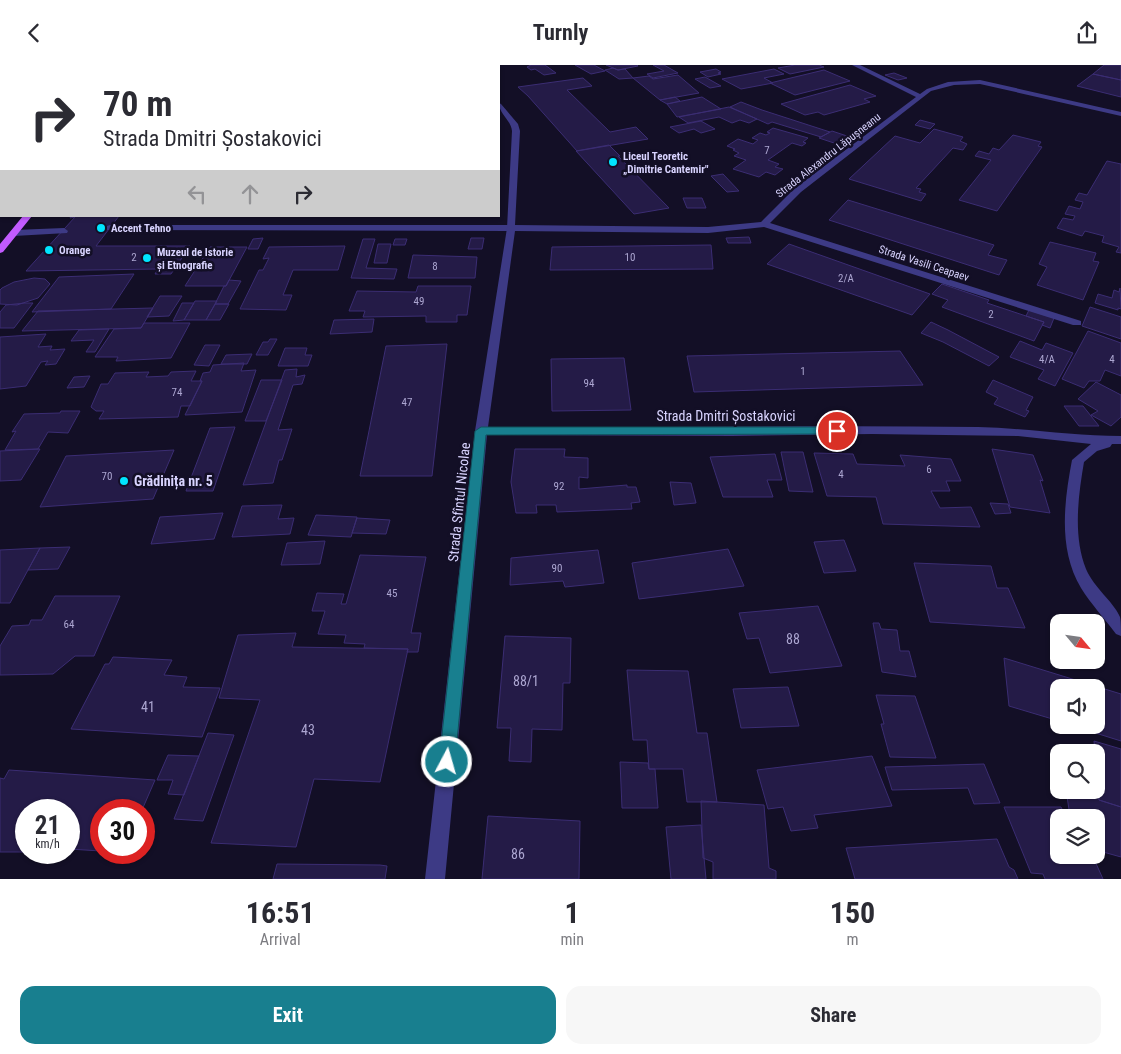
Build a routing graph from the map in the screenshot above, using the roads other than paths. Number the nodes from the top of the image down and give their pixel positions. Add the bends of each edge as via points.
1 (855, 65) edge
2 (921, 97) junction
3 (500, 106) edge
4 (1121, 114) edge
5 (27, 217) edge
6 (764, 225) junction
7 (110, 228) dead end
8 (510, 228) junction
9 (64, 231) dead end
10 (14, 233) junction
11 (0, 250) edge
12 (1077, 323) dead end
13 (481, 431) junction
14 (1121, 441) edge
15 (1121, 629) edge
16 (435, 879) edge

1 - 2 street
2 - 4 street, Strada Alexandru Lăpușneanu via 944,83 969,81
2 - 6 street, Strada Alexandru Lăpușneanu via 798,190
3 - 8 street, Strada Sfîntul Nicolae via 515,124 516,131
5 - 10 main road
6 - 8 street via 708,231
6 - 12 street, Strada Vasili Ceapaev
7 - 8 street
8 - 13 street, Strada Sfîntul Nicolae
9 - 10 street
10 - 11 main road
13 - 14 street, Strada Dmitri Șostakovici via 901,431 1018,433
13 - 16 street, Strada Sfîntul Nicolae
14 - 15 street via 1092,448 1078,460 1072,527 1076,564 1086,583

